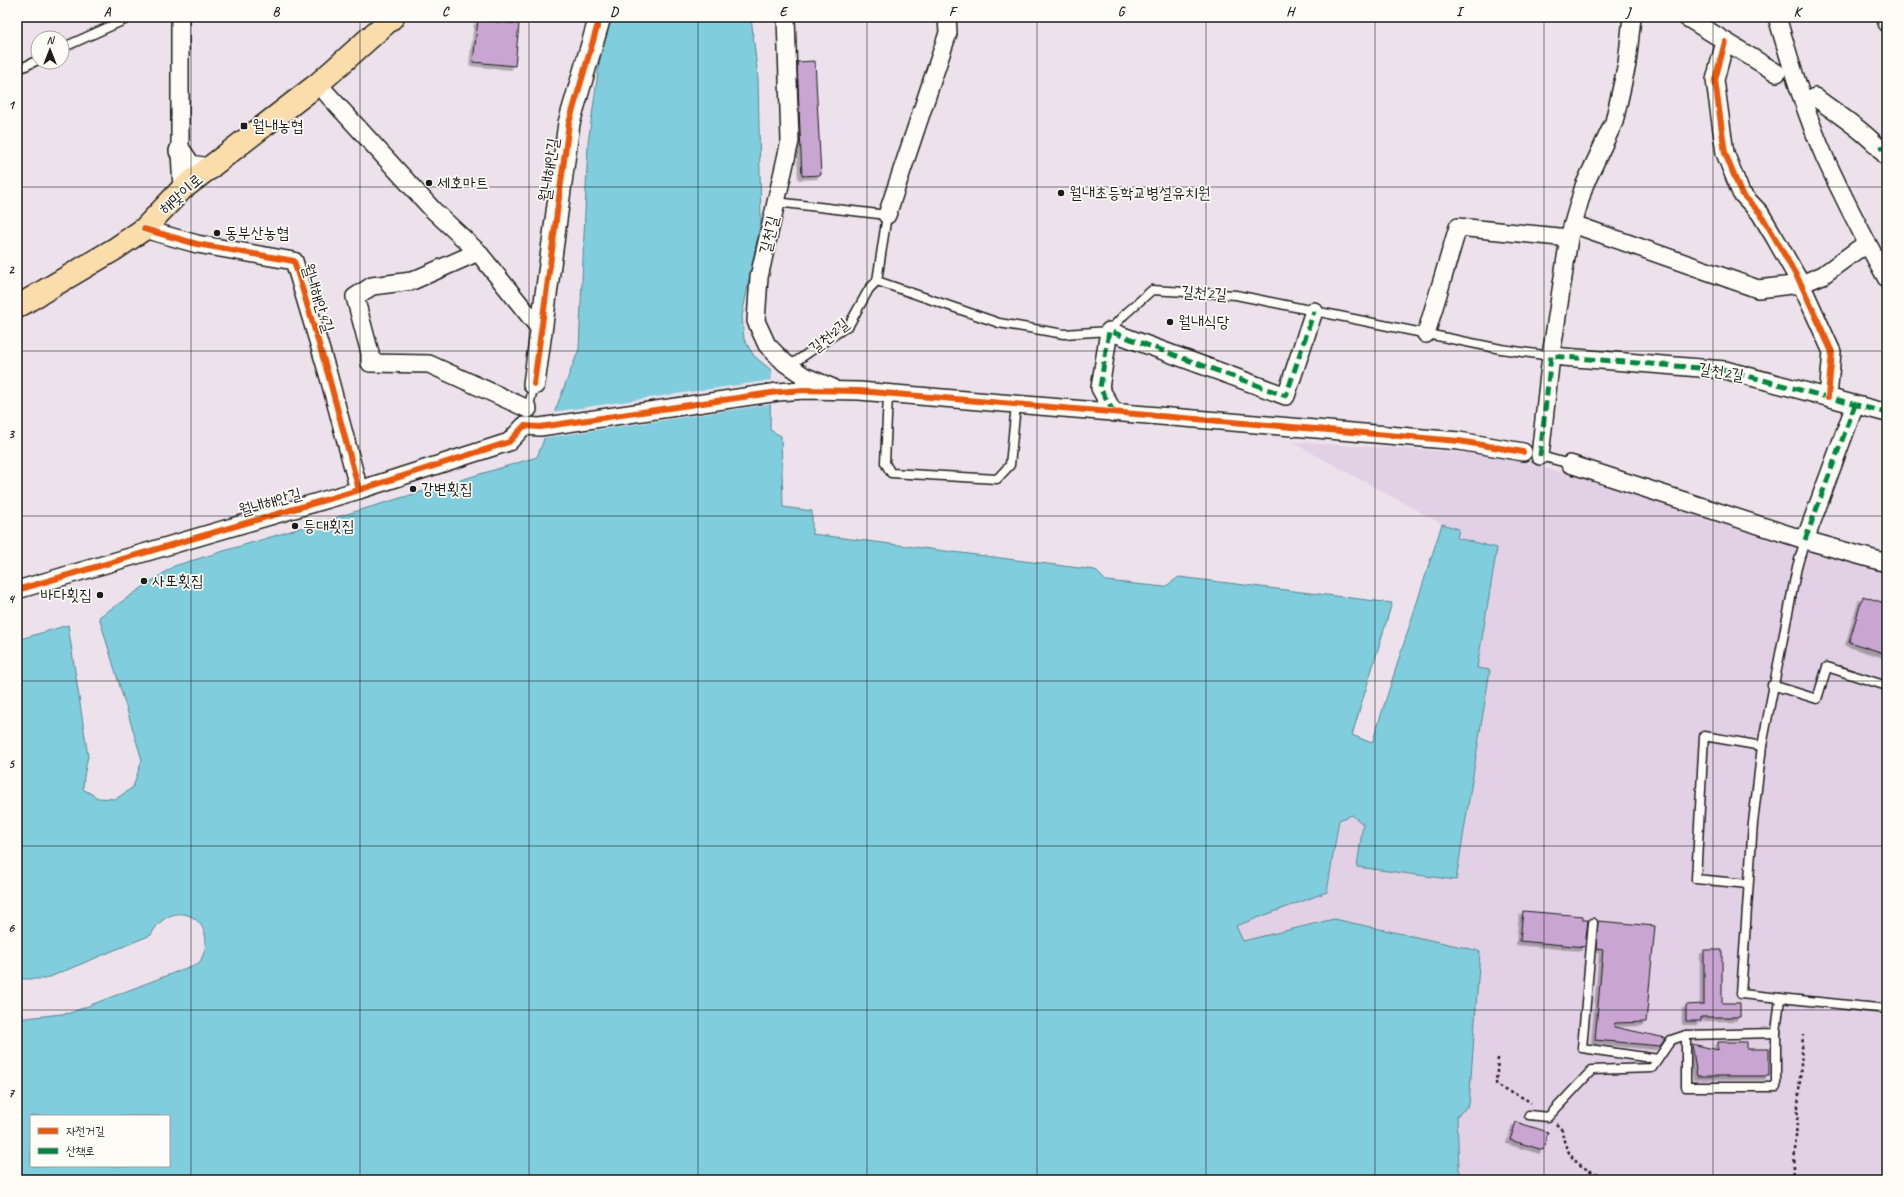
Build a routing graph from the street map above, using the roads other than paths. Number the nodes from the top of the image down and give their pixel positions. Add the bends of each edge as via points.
1 (131, 17) edge
2 (180, 17) edge
3 (393, 17) edge
4 (600, 17) edge
5 (786, 17) edge
6 (948, 17) edge
7 (1632, 17) edge
8 (1686, 17) edge
9 (1776, 17) edge
10 (1886, 17) edge
11 (1887, 23) edge
12 (1725, 42) junction
13 (70, 44) edge
14 (30, 64) edge
15 (17, 70) edge
16 (1786, 78) junction
17 (318, 84) junction
18 (1815, 98) joint
19 (180, 151) junction
20 (1885, 151) edge
21 (210, 169) junction
22 (182, 189) junction
23 (776, 202) junction
24 (887, 215) junction
25 (144, 229) junction
26 (1571, 231) junction
27 (1868, 246) junction
28 (478, 252) junction
29 (877, 280) junction
30 (1887, 280) edge
31 (1801, 284) junction
32 (17, 307) edge
33 (1314, 311) junction
34 (540, 329) junction
35 (1109, 331) junction
36 (1426, 334) junction
37 (1551, 356) junction
38 (789, 366) junction
39 (534, 384) joint
40 (859, 391) junction
41 (888, 394) junction
42 (1828, 397) junction
43 (1016, 405) junction
44 (1855, 405) junction
45 (528, 409) junction
46 (1114, 413) junction
47 (1887, 413) edge
48 (532, 426) junction
49 (1523, 452) joint
50 (1540, 456) junction
51 (1570, 464) joint
52 (359, 490) junction
53 (1805, 540) junction
54 (1887, 563) edge
55 (17, 590) edge
56 (1772, 685) junction
57 (1887, 686) edge
58 (1762, 746) junction
59 (1748, 884) junction
60 (1593, 923) dead end
61 (1780, 998) junction
62 (1887, 1009) edge
63 (1776, 1033) junction
64 (1686, 1035) junction
65 (1658, 1059) junction
66 (1529, 1115) dead end

1 - 13 lane
2 - 19 street
3 - 17 main road, 해맞이로
4 - 34 street, 월내해안길 via 569,123
5 - 23 street, 길천길 via 790,140
6 - 24 street via 948,33
7 - 26 street via 1627,64 1614,122 1584,186
8 - 12 street
9 - 16 street
10 - 11 street
12 - 16 street
12 - 31 street via 1715,80 1725,153 1741,193 1760,213
14 - 15 lane
16 - 18 lane
16 - 27 street
17 - 21 main road, 해맞이로
17 - 28 street via 433,210
18 - 20 street
19 - 21 street via 190,166
19 - 22 street
21 - 22 main road, 해맞이로
22 - 25 main road, 해맞이로
23 - 24 lane
23 - 38 street, 길천길 via 759,276 756,321 767,345
24 - 29 lane, 길천2길
25 - 32 main road, 해맞이로
25 - 52 street, 월내해안4길 via 197,244 294,261
26 - 31 street via 1758,289
26 - 36 street via 1458,227
26 - 37 street
27 - 30 street
27 - 31 street via 1857,250 1823,275
28 - 34 street
28 - 45 street via 412,281 372,286 355,297 370,352 370,363 429,364
29 - 35 lane via 999,323 1064,334
29 - 38 lane, 길천2길 via 869,289 849,325
31 - 42 street via 1832,352
33 - 35 lane, 길천2길 via 1236,295 1152,290
33 - 35 street via 1286,396
33 - 36 lane, 길천2길
34 - 39 street, 월내해안길
35 - 46 street via 1100,388
36 - 37 lane, 길천2길
37 - 42 street, 길천2길 via 1725,370
37 - 50 street
38 - 40 street, 길천길 via 804,376 830,386
39 - 45 lane
40 - 41 street
40 - 48 street via 778,392
41 - 43 street
41 - 43 lane via 885,463 891,473 997,479 1010,465
42 - 44 street, 길천2길
43 - 46 street
44 - 47 street, 길천2길
44 - 53 street
45 - 48 lane
46 - 49 street via 1459,441
48 - 52 street, 월내해안길 via 509,442
49 - 50 lane
50 - 51 lane
51 - 53 street
52 - 55 street, 월내해안길
53 - 54 street
53 - 56 lane
56 - 57 lane via 1817,699 1827,667
56 - 58 lane
58 - 59 lane
58 - 59 lane via 1704,736 1696,879
59 - 61 lane via 1741,994
60 - 65 lane via 1582,1048
61 - 62 lane
61 - 63 lane
63 - 64 lane
63 - 64 lane via 1776,1087 1686,1087
64 - 65 lane via 1671,1040
65 - 66 lane via 1652,1068 1592,1070 1548,1117

